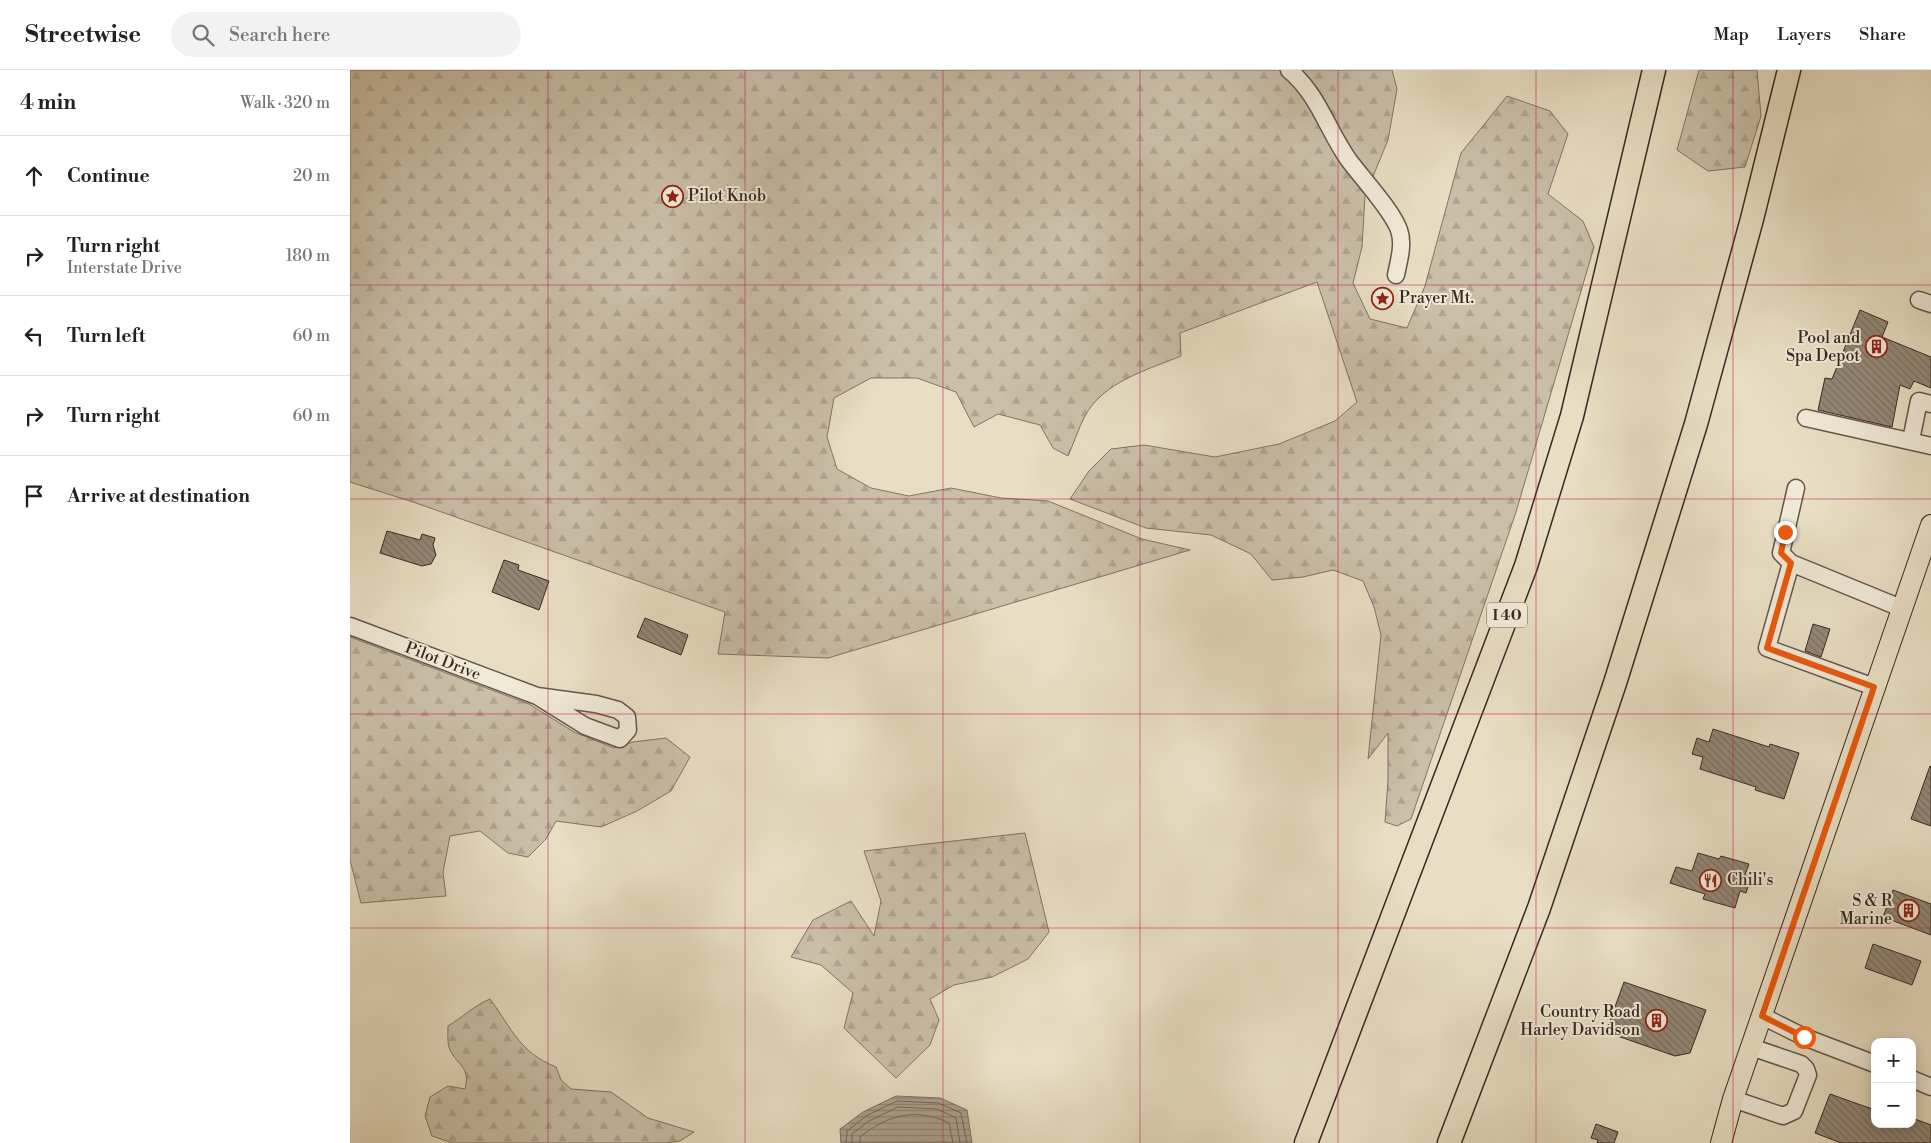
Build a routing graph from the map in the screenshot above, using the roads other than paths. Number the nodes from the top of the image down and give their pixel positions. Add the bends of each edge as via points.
1 (1290, 70) edge
2 (1654, 70) edge
3 (1789, 70) edge
4 (1396, 275) dead end
5 (1931, 404) edge
6 (1806, 418) dead end
7 (1911, 440) junction
8 (1931, 446) edge
9 (1796, 488) dead end
10 (1931, 525) edge
11 (1791, 563) junction
12 (1901, 608) junction
13 (350, 626) edge
14 (1874, 687) junction
15 (537, 696) junction
16 (1762, 1016) junction
17 (1751, 1047) junction
18 (1871, 1062) edge
19 (1916, 1080) edge
20 (1931, 1086) edge
21 (1733, 1099) junction
22 (1306, 1143) edge
23 (1449, 1143) edge
24 (1721, 1143) edge

1 - 4 street via 1302,80 1324,113 1346,156 1399,230 1401,253
2 - 22 highway, I 40 via 1572,416 1526,566
3 - 23 highway via 1696,424 1615,683 1539,908
5 - 7 street via 1919,401
6 - 7 street
7 - 8 street
9 - 11 street via 1781,553
10 - 12 main road
11 - 12 street
11 - 14 street via 1767,648
12 - 14 main road
13 - 15 street, Pilot Drive
14 - 16 main road
15 - 15 street, Pilot Drive via 585,726 620,739 628,730 627,717 618,710
16 - 17 main road
16 - 18 street via 1804,1037
17 - 21 main road
17 - 21 street via 1801,1064 1808,1075 1794,1111 1784,1116
19 - 20 street
21 - 24 main road

